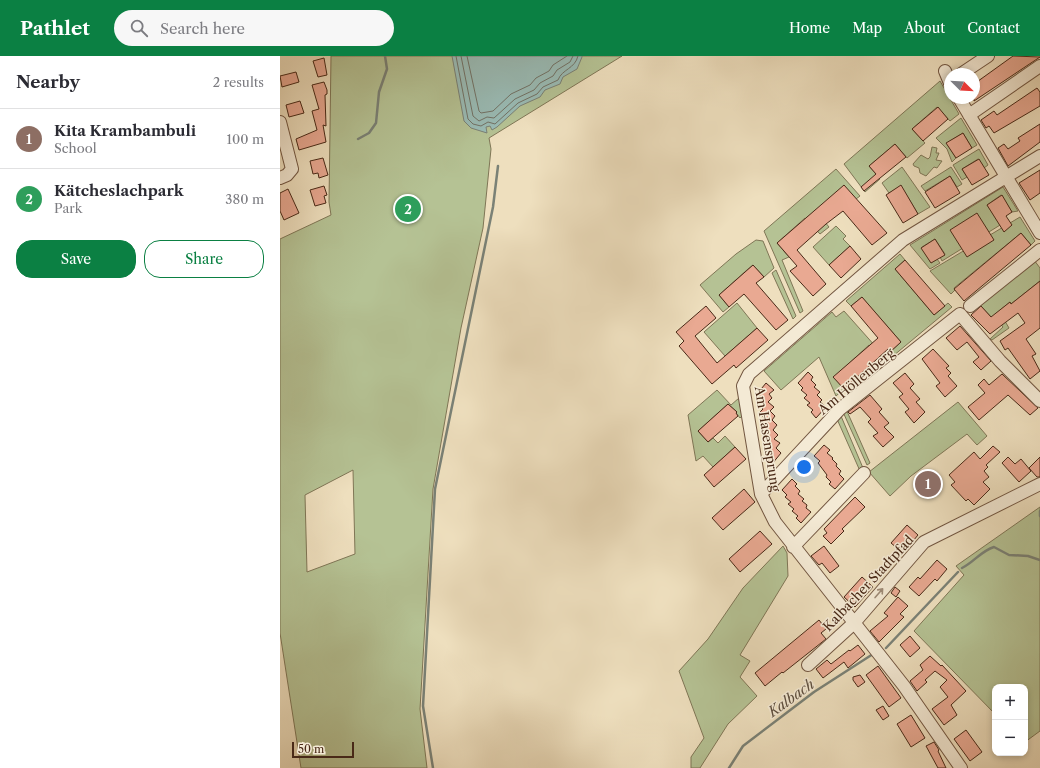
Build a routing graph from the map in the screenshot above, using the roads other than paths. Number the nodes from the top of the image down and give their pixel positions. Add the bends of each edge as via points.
1 (988, 56) edge
2 (1040, 66) edge
3 (970, 68) edge
4 (963, 104) edge
5 (969, 115) junction
6 (280, 122) edge
7 (1040, 156) edge
8 (280, 178) edge
9 (1006, 178) junction
10 (1040, 233) edge
11 (1040, 250) edge
12 (970, 306) dead end
13 (1040, 401) edge
14 (864, 473) dead end
15 (1040, 484) edge
16 (761, 494) junction
17 (793, 547) junction
18 (854, 623) junction
19 (808, 665) dead end
20 (961, 768) edge

1 - 3 street
2 - 5 street
4 - 5 street
5 - 9 street
6 - 8 street via 292,169
7 - 9 street, Am Hasensprung
9 - 10 street
9 - 16 street, Am Hasensprung via 903,240 749,374 743,386
11 - 12 street
13 - 16 street, Am Höllenberg via 1000,361 960,314 840,410
14 - 17 street
18 -> 15 street, Kalbacher Stadtpfad via 924,542
16 - 17 street, Am Hasensprung via 775,522
17 - 18 street, Am Hasensprung
18 - 19 street, Kalbacher Stadtpfad
18 - 20 street, Am Hasensprung via 904,686

